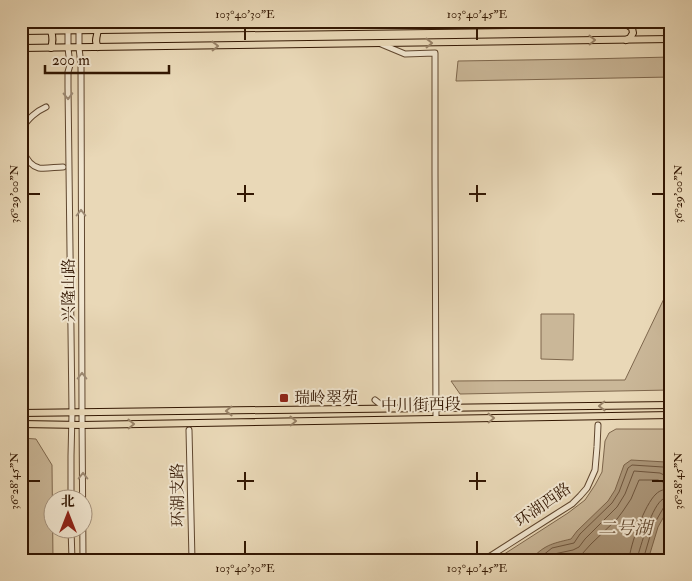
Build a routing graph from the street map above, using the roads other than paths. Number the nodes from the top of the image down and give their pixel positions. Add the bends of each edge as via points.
1 (68, 21) edge
2 (79, 21) edge
3 (486, 23) edge
4 (671, 23) edge
5 (625, 24) junction
6 (68, 30) junction
7 (79, 30) junction
8 (98, 30) junction
9 (21, 31) edge
10 (51, 31) junction
11 (671, 39) edge
12 (624, 40) junction
13 (380, 44) junction
14 (98, 47) junction
15 (21, 48) edge
16 (51, 48) junction
17 (68, 48) junction
18 (79, 48) junction
19 (70, 65) junction
20 (81, 65) junction
21 (46, 107) dead end
22 (22, 128) edge
23 (22, 148) edge
24 (63, 167) dead end
25 (375, 400) dead end
26 (671, 405) edge
27 (436, 408) junction
28 (386, 409) junction
29 (21, 413) edge
30 (49, 413) junction
31 (72, 413) junction
32 (82, 413) junction
33 (671, 415) edge
34 (436, 418) junction
35 (21, 424) edge
36 (49, 424) junction
37 (72, 424) junction
38 (82, 424) junction
39 (598, 425) dead end
40 (189, 430) dead end
41 (71, 488) edge
42 (71, 538) edge
43 (72, 560) edge
44 (83, 560) edge
45 (192, 560) edge
46 (484, 560) edge

1 - 6 street, 兴隆山路
2 - 7 street, 兴隆山路
3 - 5 main road
3 - 8 main road
4 - 5 main road
5 - 12 main road via 633,33
6 - 7 main road
6 - 10 main road
6 - 17 street, 兴隆山路
7 - 8 main road
7 - 18 street, 兴隆山路
8 - 14 main road
9 - 10 main road
10 - 16 main road
11 - 12 main road
13 -> 12 main road
14 -> 13 main road
13 - 27 street via 405,54 435,53
14 - 18 main road
15 - 16 main road
16 - 17 main road
17 - 18 main road
17 - 19 street, 兴隆山路
18 - 20 street, 兴隆山路
19 - 20 street
19 -> 31 street, 兴隆山路
32 -> 20 street, 兴隆山路
21 - 22 street via 30,117
22 - 23 street
23 - 24 street via 26,158 38,168
25 - 28 street
26 -> 27 main road, 中川街西段
27 - 28 main road, 中川街西段
27 - 34 street
28 -> 32 main road, 中川街西段
29 - 30 main road, 中川街西段
30 - 31 main road, 中川街西段
30 - 36 main road via 52,420
31 - 32 main road, 中川街西段
31 - 37 street, 兴隆山路
32 - 38 street, 兴隆山路
34 -> 33 main road, 中川街西段
38 -> 34 main road, 中川街西段
35 - 36 main road, 中川街西段
36 - 37 main road, 中川街西段
37 - 38 main road, 中川街西段
37 - 41 street, 兴隆山路
44 -> 38 street, 兴隆山路
39 - 46 street, 环湖西路 via 595,470 587,488 572,504
40 - 45 street, 环湖支路
42 - 43 street

